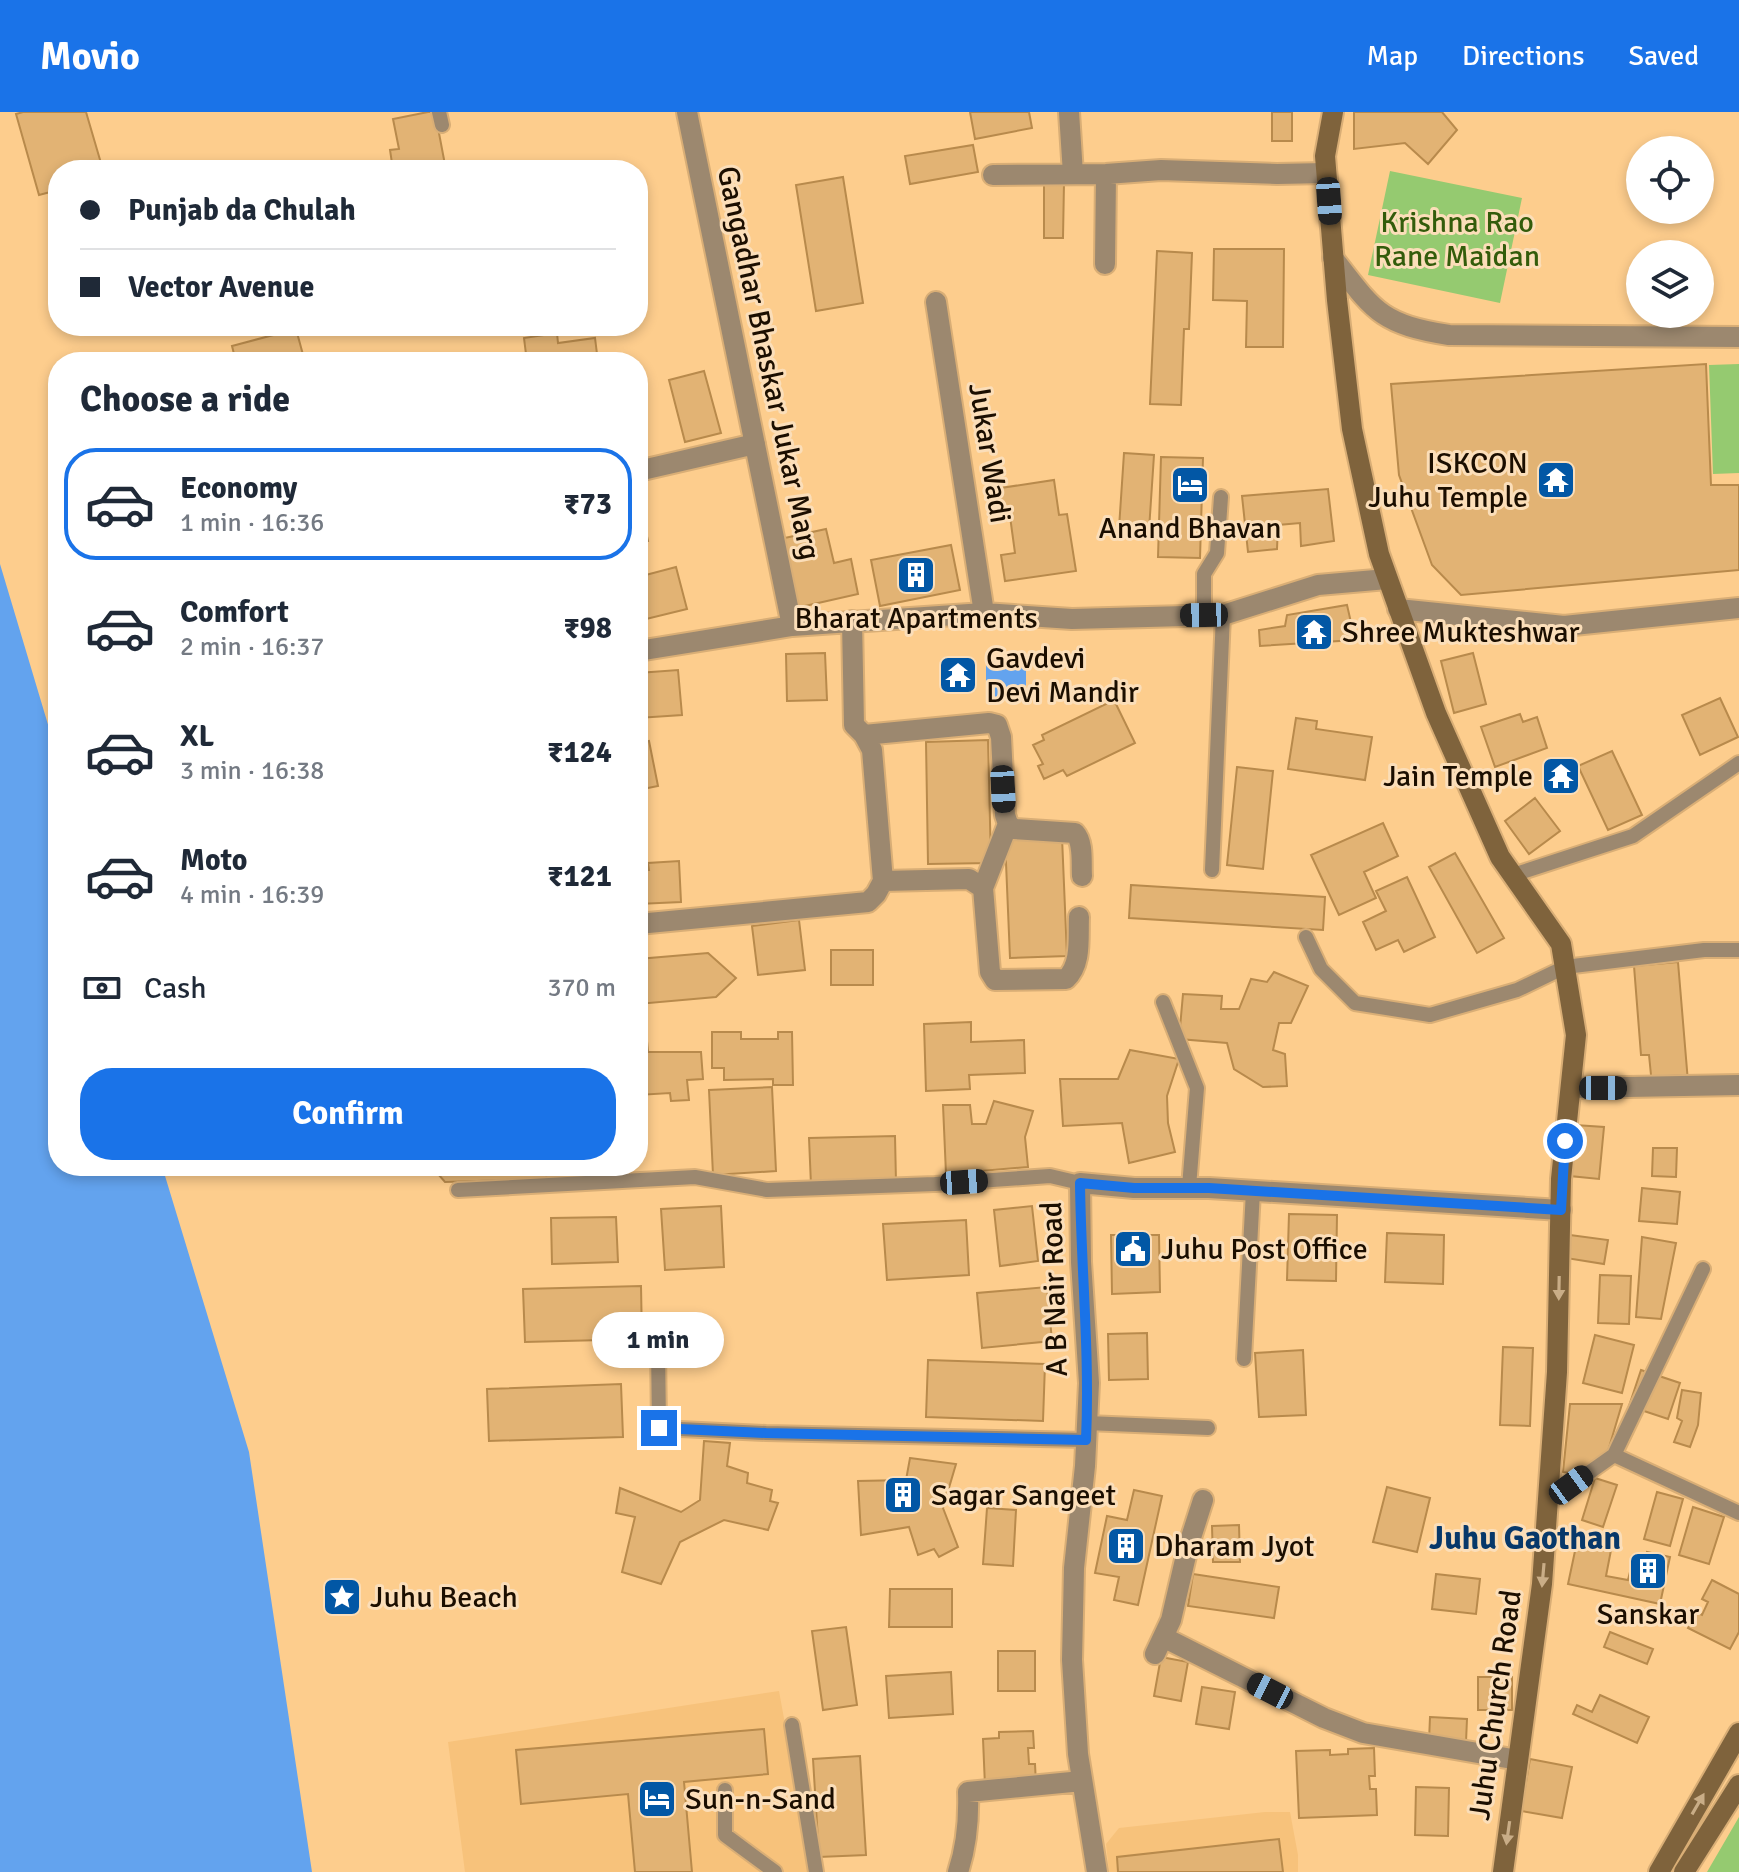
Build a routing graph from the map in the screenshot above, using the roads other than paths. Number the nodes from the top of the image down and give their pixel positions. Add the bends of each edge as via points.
1 (687, 112) edge
2 (1069, 112) edge
3 (1333, 112) edge
4 (1326, 173) junction
5 (1073, 174) junction
6 (1106, 174) junction
7 (993, 175) dead end
8 (1333, 258) junction
9 (1105, 264) dead end
10 (936, 302) dead end
11 (1739, 337) edge
12 (755, 444) junction
13 (648, 469) edge
14 (1221, 497) dead end
15 (1387, 579) junction
16 (1739, 608) edge
17 (1398, 609) junction
18 (984, 613) junction
19 (1214, 615) junction
20 (852, 621) junction
21 (792, 626) junction
22 (648, 649) edge
23 (864, 735) junction
24 (1739, 763) edge
25 (1008, 824) junction
26 (1212, 870) dead end
27 (1513, 875) junction
28 (1082, 876) dead end
29 (883, 881) junction
30 (983, 888) junction
31 (1079, 917) dead end
32 (648, 923) edge
33 (1306, 937) dead end
34 (1739, 950) edge
35 (1565, 967) junction
36 (1163, 1002) dead end
37 (1739, 1085) edge
38 (1571, 1088) junction
39 (1080, 1183) junction
40 (1189, 1187) junction
41 (458, 1190) dead end
42 (1253, 1191) junction
43 (1561, 1210) junction
44 (1703, 1269) dead end
45 (658, 1346) dead end
46 (1244, 1359) dead end
47 (1208, 1428) dead end
48 (1087, 1431) junction
49 (1614, 1455) junction
50 (1203, 1500) dead end
51 (1549, 1501) junction
52 (1739, 1513) edge
53 (792, 1725) dead end
54 (1739, 1733) edge
55 (1518, 1760) junction
56 (1082, 1781) junction
57 (1739, 1785) edge
58 (725, 1790) dead end
59 (775, 1872) edge
60 (816, 1872) edge
61 (958, 1872) edge
62 (1097, 1872) edge
63 (1503, 1872) edge
64 (1659, 1872) edge
65 (1684, 1872) edge

1 - 12 street, Gangadhar Bhaskar Jukar Marg
2 - 5 street
3 - 4 street, Juhu Church Road
4 - 6 street
4 - 8 street, Juhu Church Road
5 - 6 street
5 - 7 street
6 - 9 street
8 - 11 street via 1370,305 1388,319 1418,330 1449,335
8 - 15 street, Juhu Church Road via 1352,429
10 - 18 street, Jukar Wadi
12 - 13 street
12 - 21 street, Gangadhar Bhaskar Jukar Marg
14 - 19 lane via 1217,553 1204,574
15 - 17 street, Juhu Church Road
15 - 19 street via 1318,585
16 - 17 street via 1564,626
17 - 27 street, Juhu Church Road via 1436,713 1500,857
18 - 19 street via 1072,619
18 - 20 street
19 - 26 lane
20 - 21 street
20 - 23 street via 854,725
21 - 22 street
23 - 25 street via 997,725
23 - 29 street via 872,750
24 - 27 lane via 1633,836
25 - 28 street via 1014,829 1075,833
25 - 30 street
27 - 35 street, Juhu Church Road via 1561,944
29 - 30 street via 969,879
29 - 32 street via 868,902
30 - 31 street via 995,980 1066,979 1077,960
33 - 35 lane via 1321,969 1355,1003 1430,1015 1517,990
34 - 35 lane
35 - 38 street, Juhu Church Road via 1576,1035
36 - 40 lane via 1197,1088
37 - 38 street
38 - 43 street, Juhu Church Road
39 - 40 street, A B Nair Road
39 - 41 lane via 1050,1176 767,1190 695,1177
39 - 48 street, A B Nair Road
40 - 42 street, A B Nair Road
42 - 43 street, A B Nair Road
42 - 46 lane
43 -> 51 street, Juhu Church Road
44 - 49 lane
45 - 48 lane via 659,1428 766,1433
47 - 48 lane
48 - 56 street, A B Nair Road via 1074,1568 1072,1660
49 - 51 lane
49 - 52 lane
50 - 55 street via 1171,1620 1159,1645 1363,1733
51 -> 55 street, Juhu Church Road
53 - 60 lane
64 -> 54 street
55 -> 63 street, Juhu Church Road
56 - 61 street via 968,1792 965,1852
56 - 62 street, A B Nair Road
57 - 65 street
58 - 59 lane via 725,1835

